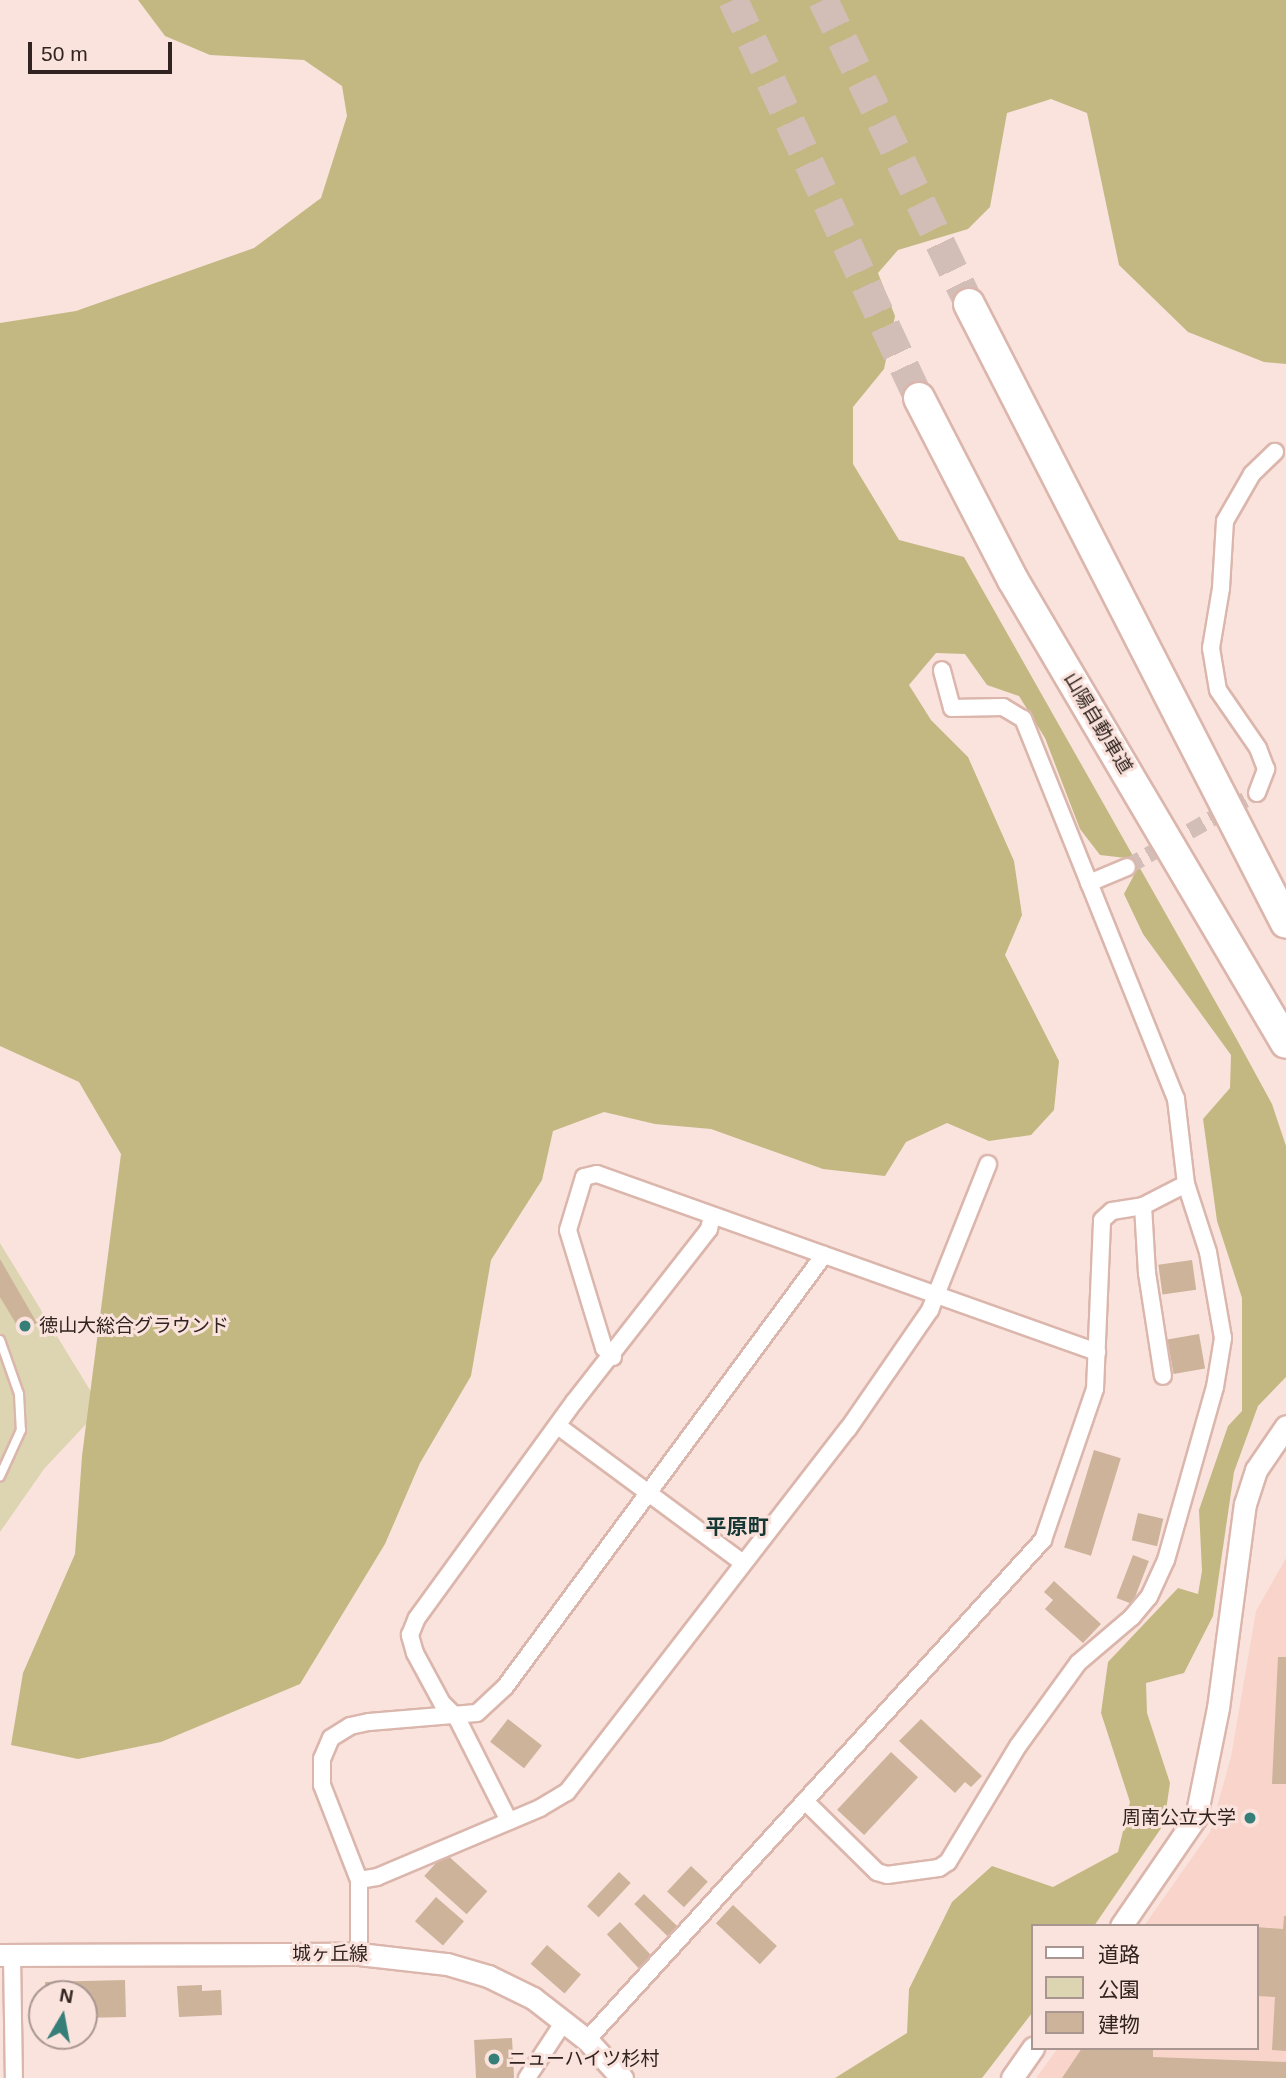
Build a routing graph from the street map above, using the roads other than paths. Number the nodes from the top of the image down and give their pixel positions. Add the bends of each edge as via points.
1 (969, 304) tunnel mouth
2 (919, 398) tunnel mouth
3 (1275, 452) dead end
4 (942, 670) dead end
5 (1257, 793) dead end
6 (1127, 867) tunnel mouth
7 (1089, 883) junction
8 (1286, 923) edge
9 (1286, 1042) edge
10 (988, 1164) dead end
11 (1186, 1184) junction
12 (1143, 1206) junction
13 (712, 1216) junction
14 (824, 1255) junction
15 (938, 1296) junction
16 (0, 1340) edge
17 (1097, 1352) junction
18 (612, 1357) junction
19 (1163, 1376) dead end
20 (558, 1426) junction
21 (1286, 1426) edge
22 (0, 1476) edge
23 (651, 1494) junction
24 (743, 1563) junction
25 (457, 1718) junction
26 (807, 1803) junction
27 (509, 1821) junction
28 (359, 1880) junction
29 (1122, 1924) edge
30 (359, 1954) junction
31 (6, 1955) edge
32 (565, 2021) junction
33 (587, 2039) junction
34 (1032, 2050) edge
35 (14, 2078) edge
36 (527, 2078) edge
37 (622, 2078) edge
38 (1012, 2078) edge

1 - 8 highway
2 - 9 highway, 山陽自動車道 via 1013,580
3 - 5 street via 1252,474 1225,521 1211,648 1218,690 1258,748 1266,769
4 - 7 street via 952,708 1003,707 1023,719
6 - 7 street
7 - 11 street via 1176,1100
10 - 15 street
11 - 12 street
11 - 26 street via 1208,1252 1223,1338 1215,1387 1166,1560 1149,1597 1078,1663 1018,1746 948,1863 887,1875 877,1872
12 - 17 street via 1112,1211 1102,1220
12 - 19 street via 1147,1273
13 - 14 street
13 - 18 street via 709,1229
13 - 18 street via 597,1174 584,1177 568,1230 604,1348
14 - 15 street
14 - 23 street
15 - 17 street
15 - 24 street via 848,1429
16 - 22 lane via 19,1394 21,1430
17 - 26 street via 1095,1389 1043,1540
18 - 20 street
20 - 23 street
20 - 25 street via 417,1618 410,1635 442,1703
21 - 29 street via 1256,1471 1245,1504 1218,1708 1199,1807 1180,1844
23 - 24 street
23 - 25 street via 505,1687 477,1713
24 - 27 street via 567,1791
25 - 27 street
25 - 28 street via 369,1722 350,1726 331,1738 322,1759 322,1785
26 - 33 street
27 - 28 street via 377,1877
28 - 30 street
30 - 31 street, 城ヶ丘線
30 - 32 street, 城ヶ丘線 via 414,1958 488,1976
31 - 35 street
32 - 33 street, 城ヶ丘線
32 - 36 street
33 - 37 street, 城ヶ丘線
34 - 38 street

